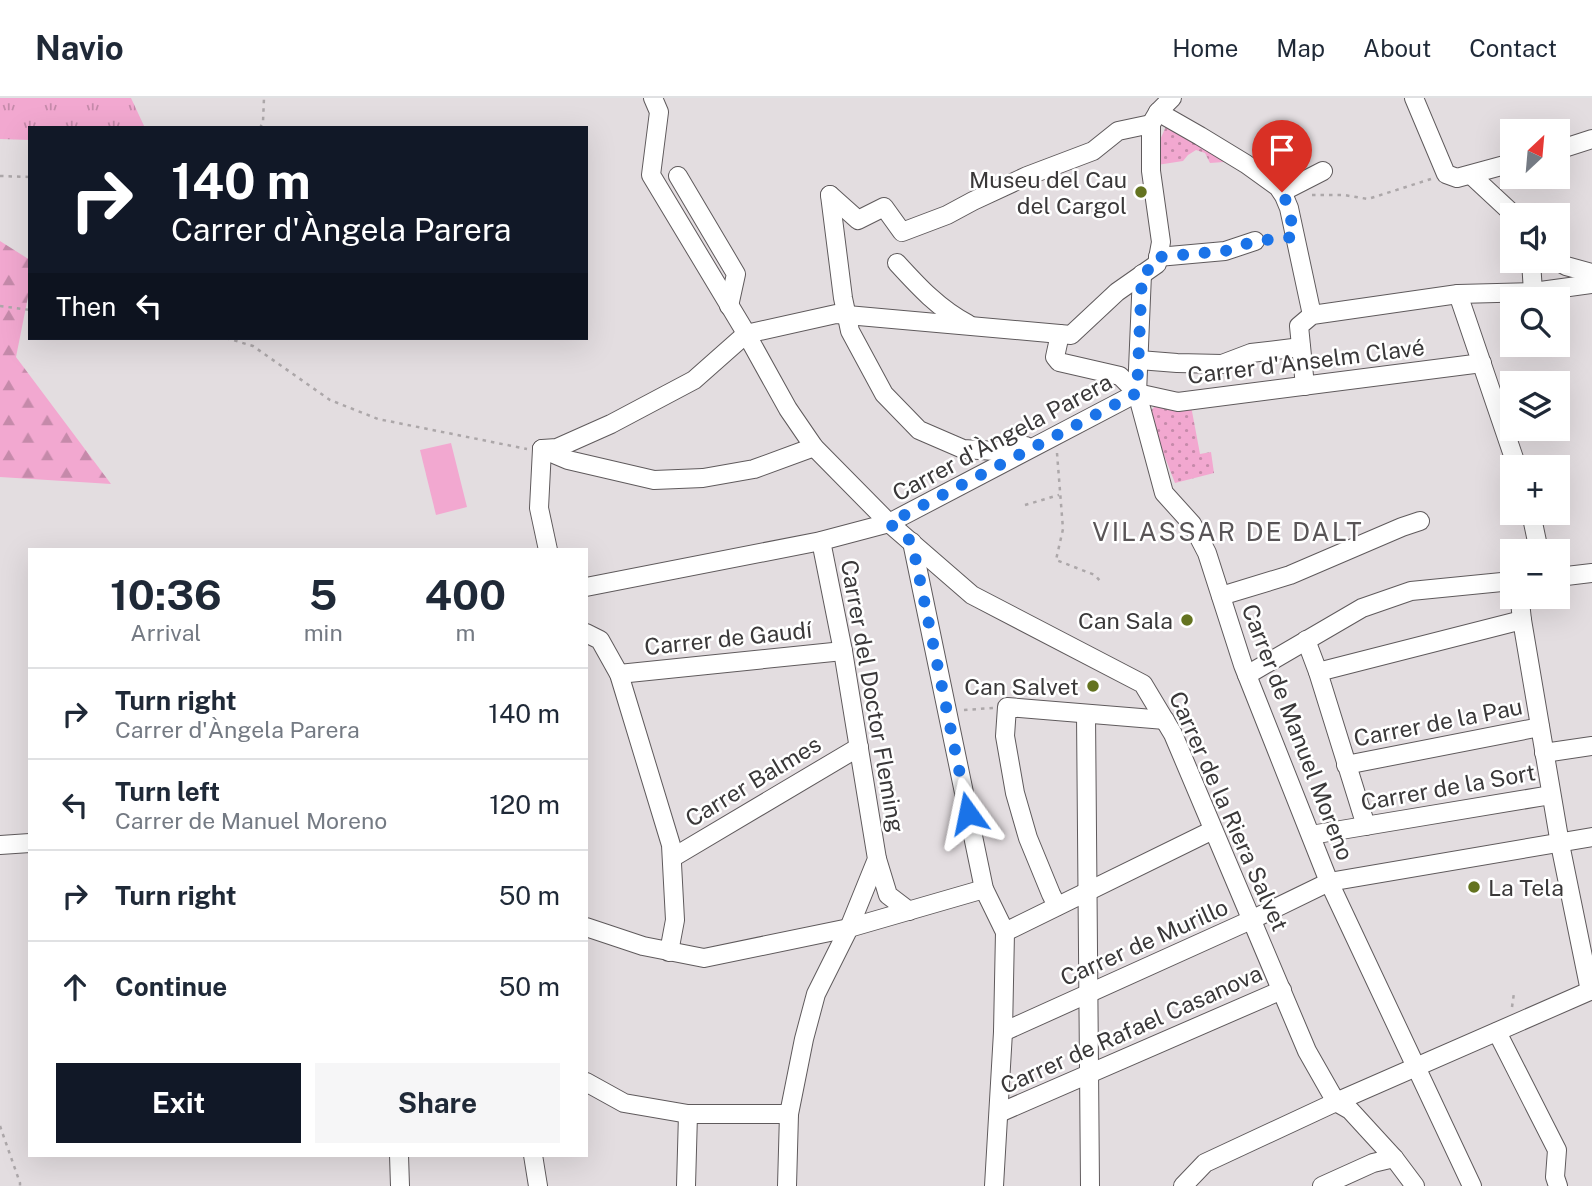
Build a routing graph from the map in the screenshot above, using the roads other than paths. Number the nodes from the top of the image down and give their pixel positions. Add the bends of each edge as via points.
1 (653, 98) edge
2 (1172, 98) edge
3 (1413, 98) edge
4 (1153, 111) edge
5 (1592, 139) edge
6 (1570, 145) edge
7 (1500, 167) edge
8 (1323, 171) dead end
9 (1471, 175) junction
10 (678, 176) dead end
11 (1283, 194) junction
12 (1501, 203) edge
13 (1255, 241) dead end
14 (1159, 250) junction
15 (897, 263) dead end
16 (1570, 267) edge
17 (1592, 273) edge
18 (1142, 279) junction
19 (1592, 284) edge
20 (1570, 287) edge
21 (1500, 293) edge
22 (1458, 294) junction
23 (729, 306) junction
24 (846, 314) junction
25 (1312, 316) junction
26 (972, 326) junction
27 (746, 334) junction
28 (1060, 334) junction
29 (1301, 347) junction
30 (1139, 360) junction
31 (1482, 363) junction
32 (1305, 386) junction
33 (1137, 393) junction
34 (1048, 440) junction
35 (814, 447) junction
36 (542, 449) junction
37 (1513, 455) edge
38 (1420, 521) dead end
39 (889, 523) junction
40 (821, 541) junction
41 (912, 542) junction
42 (548, 548) edge
43 (1592, 573) edge
44 (1570, 576) edge
45 (1500, 582) edge
46 (588, 587) edge
47 (1221, 596) junction
48 (1521, 609) edge
49 (1522, 620) junction
50 (588, 634) edge
51 (1306, 640) junction
52 (843, 651) junction
53 (1318, 672) junction
54 (619, 674) junction
55 (1247, 675) junction
56 (1086, 714) junction
57 (1165, 720) junction
58 (1540, 727) junction
59 (1592, 746) edge
60 (859, 747) junction
61 (1544, 753) junction
62 (1346, 765) junction
63 (1551, 794) junction
64 (1366, 826) junction
65 (1213, 830) junction
66 (1311, 835) junction
67 (1592, 837) edge
68 (28, 843) edge
69 (1560, 844) junction
70 (0, 845) edge
71 (672, 858) junction
72 (877, 859) junction
73 (1329, 882) junction
74 (984, 889) junction
75 (1088, 891) junction
76 (1057, 906) junction
77 (909, 911) junction
78 (1251, 920) junction
79 (588, 928) edge
80 (849, 928) junction
81 (1005, 932) junction
82 (668, 952) junction
83 (1282, 990) junction
84 (1591, 991) edge
85 (1088, 994) junction
86 (1003, 1032) junction
87 (1497, 1032) junction
88 (1416, 1068) junction
89 (1089, 1074) junction
90 (588, 1083) edge
91 (1336, 1102) junction
92 (999, 1113) junction
93 (688, 1114) junction
94 (789, 1114) junction
95 (399, 1157) edge
96 (533, 1157) edge
97 (1394, 1158) junction
98 (400, 1186) edge
99 (538, 1186) edge
100 (686, 1186) edge
101 (788, 1186) edge
102 (994, 1186) edge
103 (1090, 1186) edge
104 (1183, 1186) edge
105 (1322, 1186) edge
106 (1415, 1186) edge
107 (1472, 1186) edge
108 (1559, 1186) edge

1 - 23 street, Carrer de la Riera Salvet via 659,112 651,175
2 - 4 street
3 - 9 street via 1446,174 1457,178
4 - 11 street via 1245,164
4 - 14 street via 1151,171
4 - 24 street via 1093,151 902,232 884,207 858,220 830,195
5 - 6 street
7 - 9 street
8 - 11 street
9 - 12 street
10 - 23 street via 736,275
11 - 25 street
13 - 14 street via 1225,251
14 - 18 street via 1157,264
15 - 26 street via 925,293
16 - 17 street
18 - 28 street via 1117,292 1071,335
18 - 30 street, Carrer de Manuel Moreno
19 - 20 street
21 - 22 street
22 - 25 street
22 - 31 street
23 - 27 street, Carrer de la Riera Salvet
24 - 26 street
24 - 27 street
24 - 34 street via 850,331 884,394 919,430 963,449 996,451
25 - 29 street via 1299,326
26 - 28 street
27 - 35 street, Carrer de la Riera Salvet
27 - 36 street via 694,380 611,424 557,448
28 - 33 street via 1055,357 1059,362 1120,376
29 - 30 street via 1251,353 1222,365
29 - 32 street
30 - 33 street, Carrer de Manuel Moreno
31 - 32 street, Carrer d'Anselm Clavé
31 - 37 street
32 - 33 street, Carrer d'Anselm Clavé via 1178,402
33 - 34 street, Carrer d'Àngela Parera
33 - 47 street, Carrer de Manuel Moreno via 1164,493 1192,524
34 - 39 street, Carrer d'Àngela Parera
35 - 36 street via 754,469 654,480 568,460
35 - 39 street, Carrer de la Riera Salvet
36 - 42 street via 540,508
38 - 47 street via 1290,575
39 - 40 street, Carrer d'Àngela Parera
39 - 41 street, Carrer de la Riera Salvet
40 - 46 street, Carrer d'Àngela Parera
40 - 52 street, Carrer del Doctor Fleming
41 - 57 street, Carrer de la Riera Salvet via 972,595 1143,684
41 - 74 street
43 - 44 street
45 - 51 street via 1411,591 1362,608
47 - 55 street, Carrer de Manuel Moreno
48 - 49 street
49 - 53 street
49 - 58 street
50 - 54 street via 600,640
51 - 53 street
51 - 55 street
52 - 54 street, Carrer de Gaudí
52 - 60 street, Carrer del Doctor Fleming
53 - 62 street
54 - 71 street
55 - 66 street, Carrer de Manuel Moreno
56 - 57 street
56 - 75 street
56 - 76 street via 1007,707 1005,736 1015,793
57 - 65 street, Carrer de la Riera Salvet
58 - 61 street
58 - 62 street, Carrer de la Pau
59 - 61 street
60 - 71 street, Carrer Balmes
60 - 72 street, Carrer del Doctor Fleming
61 - 63 street
62 - 64 street
63 - 64 street, Carrer de la Sort
63 - 69 street
64 - 66 street, Carrer de la Sort
65 - 75 street
65 - 78 street, Carrer de la Riera Salvet
66 - 73 street, Carrer de Manuel Moreno
67 - 69 street, Carrer de Murillo
68 - 70 street
69 - 73 street, Carrer de Murillo
69 - 84 street
71 - 82 street via 675,920
72 - 77 street, Carrer del Doctor Fleming via 888,895
72 - 80 street, Carrer del Doctor Fleming
73 - 78 street, Carrer de Murillo
73 - 88 street, Carrer de Manuel Moreno
74 - 77 street
74 - 81 street
75 - 76 street
75 - 85 street
76 - 81 street
77 - 80 street
78 - 83 street, Carrer de la Riera Salvet
78 - 85 street, Carrer de Murillo
79 - 82 street
80 - 82 street via 704,958
80 - 94 street, Carrer del Doctor Fleming via 816,993
81 - 86 street
83 - 89 street, Carrer de Rafael Casanova
83 - 91 street, Carrer de la Riera Salvet via 1307,1051
84 - 87 street
85 - 86 street, Carrer de Murillo
85 - 89 street
86 - 92 street
87 - 88 street
87 - 108 street via 1557,1150
88 - 91 street
88 - 107 street, Carrer de Manuel Moreno
89 - 92 street, Carrer de Rafael Casanova
89 - 103 street
90 - 93 street via 624,1102
91 - 97 street, Carrer de la Riera Salvet via 1350,1110
91 - 104 street via 1205,1163
92 - 102 street
93 - 94 street
93 - 100 street
94 - 101 street, Carrer del Doctor Fleming
95 - 98 street
96 - 99 street
97 - 105 street
97 - 106 street, Carrer de la Riera Salvet

